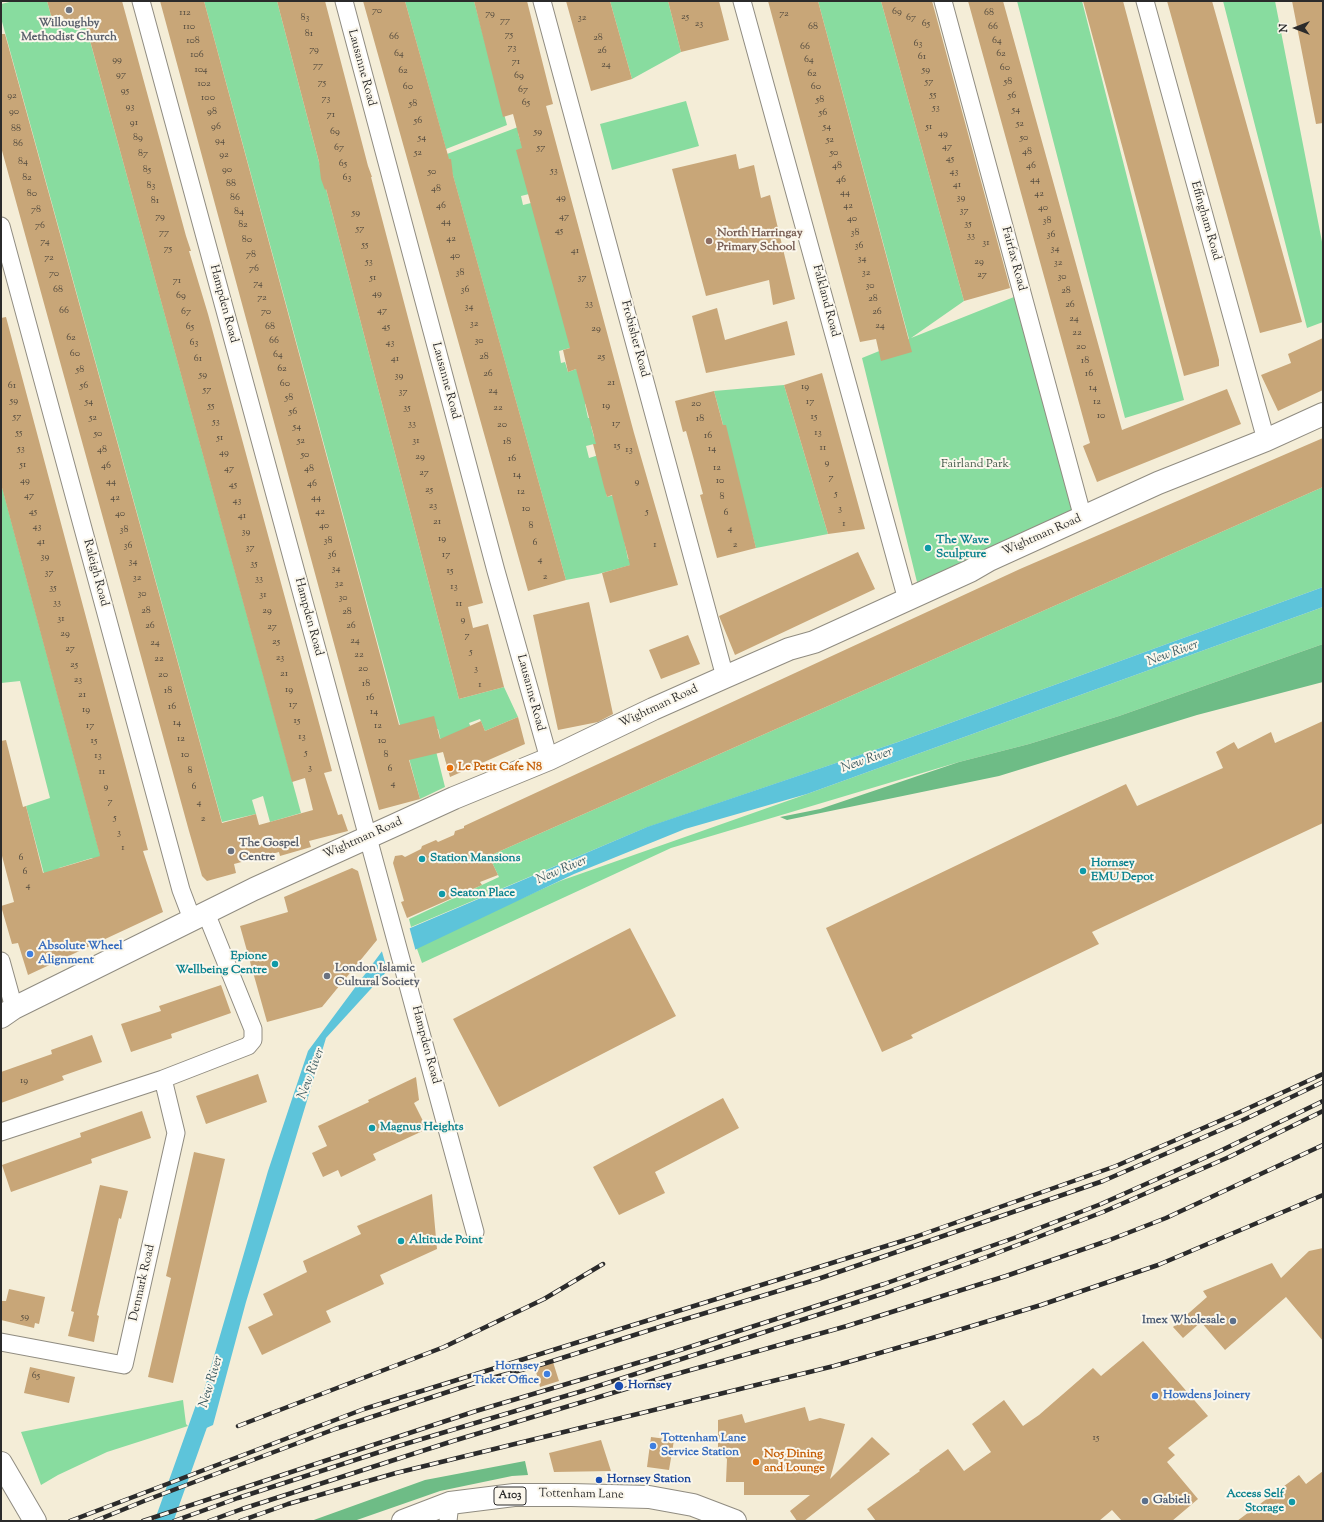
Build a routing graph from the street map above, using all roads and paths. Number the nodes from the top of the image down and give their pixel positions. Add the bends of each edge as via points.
1 (141, 1) edge
2 (344, 1) edge
3 (542, 1) edge
4 (742, 1) edge
5 (943, 1) edge
6 (1144, 1) edge
7 (1, 226) edge
8 (1323, 414) edge
9 (1266, 440) junction
10 (1083, 518) junction
11 (907, 600) junction
12 (725, 677) junction
13 (549, 759) junction
14 (368, 837) junction
15 (199, 916) junction
16 (1, 961) edge
17 (8, 1012) edge
18 (163, 1079) junction
19 (1, 1132) edge
20 (475, 1232) dead end
21 (1, 1342) edge
22 (1, 1463) edge
23 (449, 1512) edge
24 (35, 1521) edge
25 (403, 1521) edge
26 (735, 1521) edge

1 - 14 street, Hampden Road
2 - 13 street, Lausanne Road via 496,571
3 - 12 street, Frobisher Road
4 - 11 street, Falkland Road
5 - 10 street, Fairfax Road
6 - 9 street, Effingham Road
7 - 15 street, Raleigh Road via 181,890
8 - 9 main road, Wightman Road
9 - 10 main road, Wightman Road via 1158,483
10 - 11 main road, Wightman Road
11 - 12 main road, Wightman Road via 814,642 789,649
12 - 13 main road, Wightman Road
13 - 14 main road, Wightman Road
14 - 15 main road, Wightman Road
14 - 20 street, Hampden Road
15 - 17 main road, Wightman Road
15 - 18 street via 253,1029 253,1040 248,1046
16 - 17 street
18 - 19 street
18 - 21 street, Denmark Road via 176,1132 124,1365
22 - 24 main road
23 - 25 main road, Tottenham Lane / A103
23 - 26 main road, Tottenham Lane / A103 via 514,1495 571,1494 649,1497 693,1505

